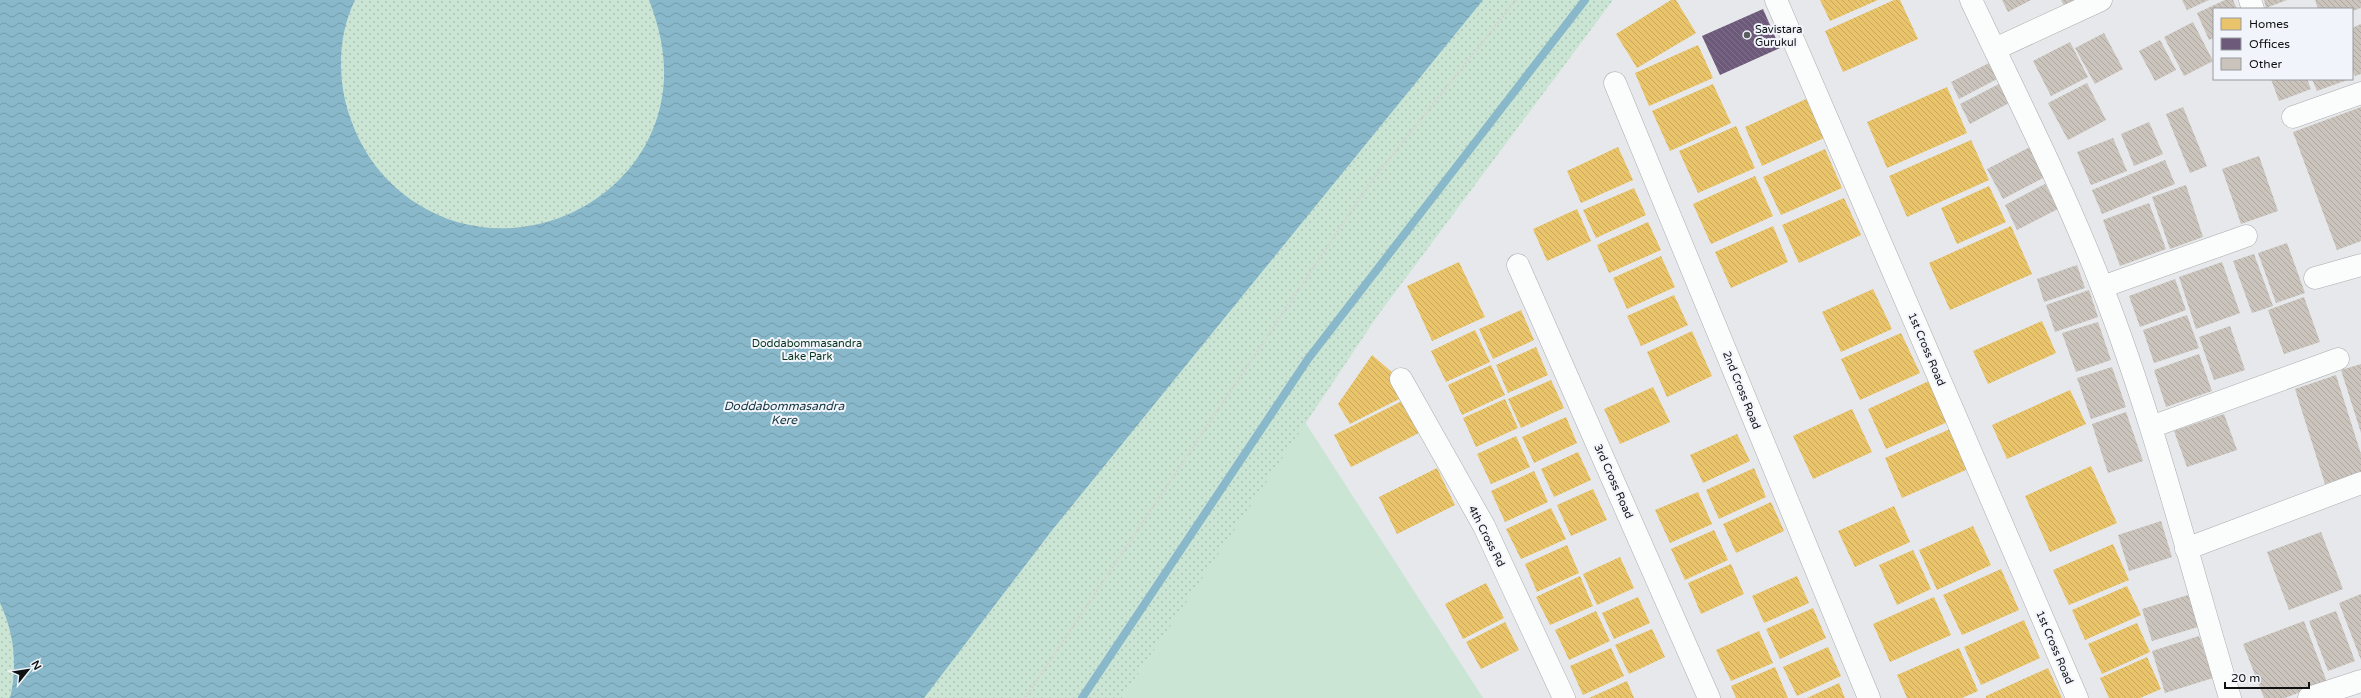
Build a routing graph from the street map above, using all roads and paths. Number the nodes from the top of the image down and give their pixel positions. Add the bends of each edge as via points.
1 (1516, 0) edge
2 (1776, 0) edge
3 (1972, 0) edge
4 (2101, 0) edge
5 (1995, 49) junction
6 (1614, 83) dead end
7 (2361, 93) edge
8 (2293, 117) dead end
9 (2246, 236) dead end
10 (1518, 265) dead end
11 (2361, 265) edge
12 (2315, 278) dead end
13 (2102, 287) junction
14 (2338, 359) dead end
15 (1401, 379) dead end
16 (2151, 427) junction
17 (2361, 483) edge
18 (2186, 549) junction
19 (2361, 681) edge
20 (1025, 698) edge
21 (1564, 698) edge
22 (1710, 698) edge
23 (1869, 698) edge
24 (2077, 698) edge
25 (2230, 698) edge
26 (2309, 698) edge

1 - 20 path via 1370,183
2 - 24 street, 1st Cross Road
3 - 5 street
4 - 5 street
5 - 13 street
6 - 23 street, 2nd Cross Road
7 - 8 street
9 - 13 street
10 - 22 street, 3rd Cross Road
11 - 12 street
13 - 16 street
14 - 16 street
15 - 21 street, 4th Cross Rd via 1484,526
16 - 18 street
17 - 18 street
18 - 25 street
19 - 26 street

